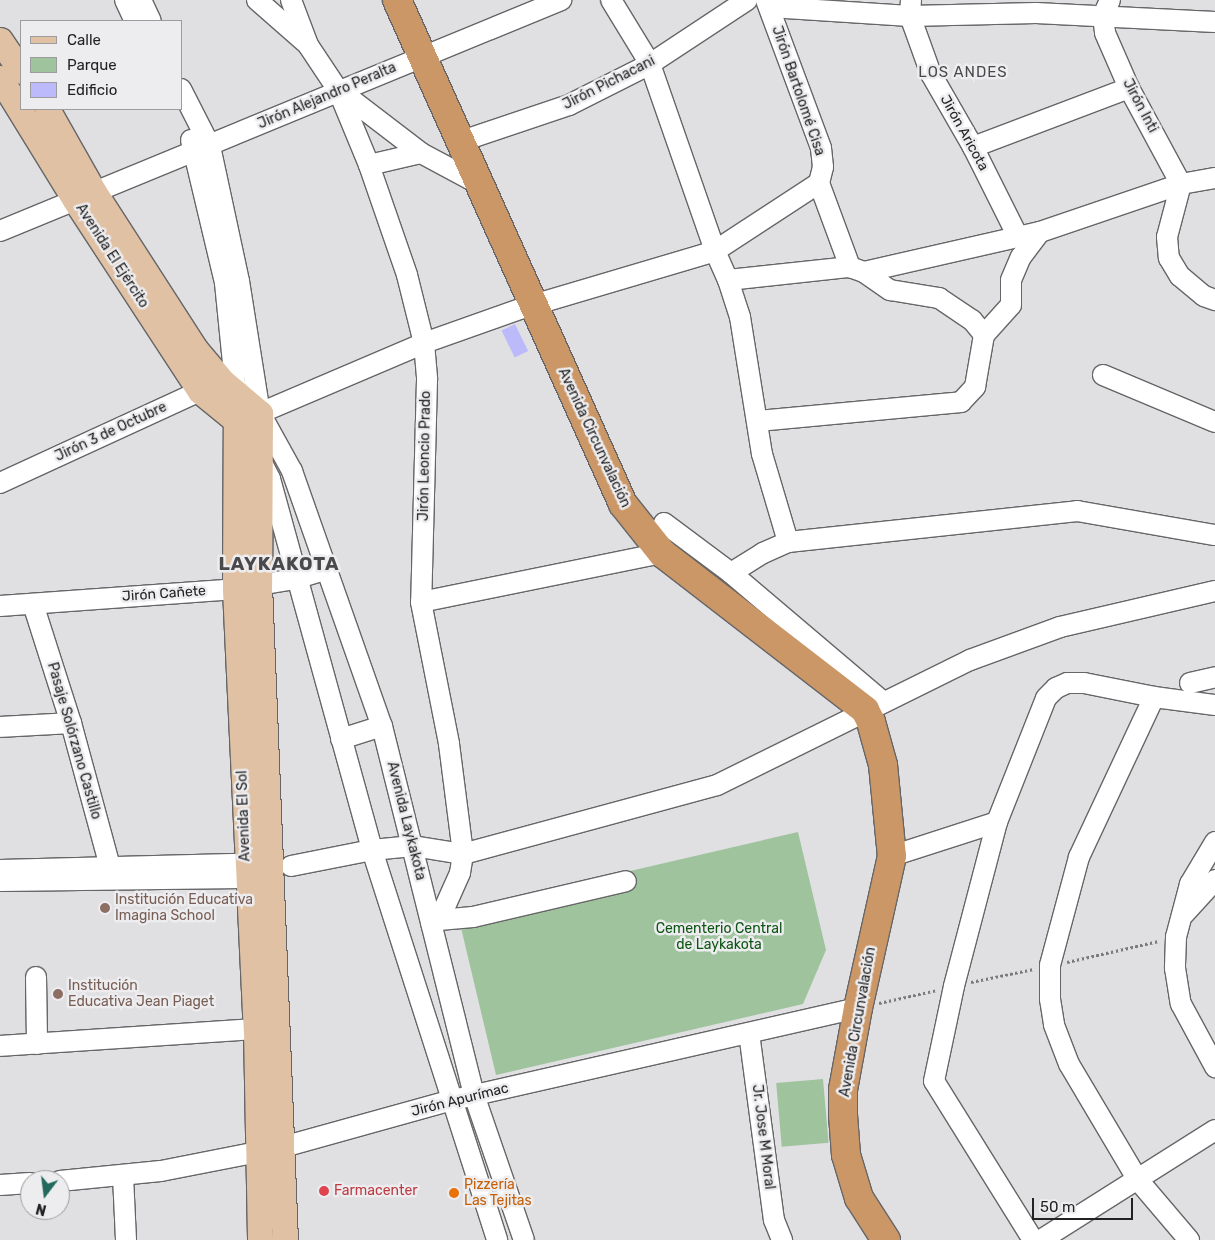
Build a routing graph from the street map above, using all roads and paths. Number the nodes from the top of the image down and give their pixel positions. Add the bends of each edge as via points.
1 (125, 0) edge
2 (141, 0) edge
3 (257, 0) edge
4 (291, 0) edge
5 (396, 0) edge
6 (562, 0) edge
7 (611, 0) edge
8 (747, 0) edge
9 (768, 4) edge
10 (910, 8) edge
11 (1107, 8) edge
12 (135, 20) edge
13 (151, 20) edge
14 (1215, 22) edge
15 (0, 40) edge
16 (308, 45) junction
17 (422, 55) junction
18 (650, 64) junction
19 (20, 70) edge
20 (0, 78) edge
21 (1129, 88) junction
22 (338, 90) junction
23 (182, 92) edge
24 (20, 106) edge
25 (23, 110) edge
26 (47, 110) edge
27 (178, 110) edge
28 (459, 142) junction
29 (973, 147) junction
30 (203, 149) junction
31 (421, 153) junction
32 (369, 165) junction
33 (1215, 178) edge
34 (479, 184) junction
35 (819, 184) junction
36 (1181, 184) junction
37 (84, 196) junction
38 (0, 230) edge
39 (1040, 232) junction
40 (1017, 235) junction
41 (715, 251) junction
42 (857, 270) junction
43 (728, 280) junction
44 (232, 282) junction
45 (1215, 300) edge
46 (534, 305) junction
47 (984, 336) junction
48 (424, 343) junction
49 (1103, 375) dead end
50 (219, 388) junction
51 (257, 414) junction
52 (758, 421) junction
53 (1215, 422) edge
54 (258, 456) junction
55 (0, 483) edge
56 (664, 523) dead end
57 (1215, 535) edge
58 (788, 542) junction
59 (662, 553) junction
60 (326, 570) junction
61 (731, 574) junction
62 (296, 579) junction
63 (259, 585) junction
64 (235, 589) junction
65 (1215, 591) edge
66 (422, 602) junction
67 (33, 604) junction
68 (0, 606) edge
69 (1215, 677) edge
70 (1190, 683) dead end
71 (1154, 697) junction
72 (1215, 705) edge
73 (874, 706) junction
74 (71, 723) junction
75 (382, 726) junction
76 (0, 728) edge
77 (341, 739) junction
78 (997, 822) junction
79 (1215, 842) edge
80 (413, 846) junction
81 (372, 850) junction
82 (463, 854) junction
83 (892, 856) junction
84 (0, 870) edge
85 (265, 870) junction
86 (112, 873) junction
87 (1215, 880) edge
88 (0, 881) edge
89 (626, 881) dead end
90 (1180, 917) junction
91 (435, 923) junction
92 (36, 977) dead end
93 (954, 986) junction
94 (852, 1008) junction
95 (256, 1029) junction
96 (749, 1033) junction
97 (37, 1044) junction
98 (0, 1046) edge
99 (1215, 1067) edge
100 (474, 1095) junction
101 (453, 1100) junction
102 (1215, 1130) edge
103 (283, 1147) junction
104 (257, 1151) junction
105 (123, 1176) junction
106 (70, 1180) edge
107 (1138, 1180) junction
108 (20, 1184) edge
109 (0, 1185) edge
110 (126, 1240) edge
111 (260, 1240) edge
112 (285, 1240) edge
113 (497, 1240) edge
114 (524, 1240) edge
115 (782, 1240) edge
116 (873, 1240) edge
117 (886, 1240) edge
118 (1033, 1240) edge
119 (1041, 1240) edge
120 (1189, 1240) edge

1 - 12 street
2 - 13 street
3 - 16 street
4 - 16 street, Jirón Leoncio Prado
5 - 17 highway, Avenida Circunvalación
6 - 17 street, Jirón Alejandro Peralta
7 - 18 street
8 - 18 street, Jirón Pichacani
9 - 10 street
9 - 35 street, Jirón Bartolomé Cisa via 821,148 823,167
10 - 11 street via 1036,13
10 - 29 street, Jirón Aricota via 931,74
11 - 14 street
11 - 21 street, Jirón Inti via 1104,33
15 - 19 main road
16 - 22 street, Jirón Leoncio Prado
17 - 22 street, Jirón Alejandro Peralta
17 - 28 highway, Avenida Circunvalación
18 - 28 street, Jirón Pichacani via 569,106
18 - 41 street
20 - 24 main road, Avenida El Ejército
21 - 29 street
21 - 36 street, Jirón Inti
22 - 30 street, Jirón Alejandro Peralta
22 - 31 street
22 - 32 street, Jirón Leoncio Prado
23 - 30 street
25 - 37 main road, Avenida El Ejército
26 - 37 main road, Avenida El Ejército
27 - 30 street
28 - 34 highway, Avenida Circunvalación
29 - 40 street, Jirón Aricota
30 - 37 street, Jirón Alejandro Peralta
30 - 44 street
31 - 32 street
31 - 34 street
32 - 48 street, Jirón Leoncio Prado via 407,275
33 - 36 street
34 - 46 highway, Avenida Circunvalación
35 - 41 street
35 - 42 street, Jirón Bartolomé Cisa
36 - 39 street
36 - 45 street via 1171,210 1166,237 1169,258 1180,276 1204,296
37 - 38 street, Jirón Alejandro Peralta
37 - 50 main road, Avenida El Ejército via 196,350
39 - 40 street
39 - 47 street via 1021,256 1011,280 1011,305
40 - 42 street
41 - 43 street
41 - 46 street
42 - 43 street
42 - 47 street via 890,290 938,298 972,320
43 - 52 street via 740,317
44 - 50 street
44 - 51 street
46 - 48 street
46 - 59 highway, Avenida Circunvalación via 623,504
47 - 52 street via 975,387 961,402
48 - 51 street
48 - 66 street, Jirón Leoncio Prado via 427,380
49 - 53 street
50 - 51 main road, Avenida El Ejército
50 - 51 main road, Avenida El Ejército
50 - 55 street, Jirón 3 de Octubre
51 - 54 main road, Avenida El Sol
51 - 60 street, Avenida Laykakota via 292,471
51 - 64 main road, Avenida El Sol
52 - 58 street via 762,454
54 - 62 street via 270,479
54 - 63 main road, Avenida El Sol
56 - 61 street
57 - 58 street via 1077,511
58 - 61 street via 763,553
59 - 66 street
59 - 73 highway, Avenida Circunvalación
60 - 62 street, Jirón Cañete
60 - 75 street, Avenida Laykakota
61 - 73 street
62 - 63 street, Jirón Cañete
62 - 77 street
63 - 64 street, Jirón Cañete
63 - 85 main road, Avenida El Sol
64 - 67 street, Jirón Cañete
64 - 85 main road, Avenida El Sol
65 - 73 street via 1060,627 970,660
66 - 82 street, Jirón Leoncio Prado via 450,744
67 - 68 street, Jirón Cañete
67 - 74 street, Pasaje Solórzano Castillo
69 - 70 street
71 - 72 street
71 - 78 street via 1084,683 1067,683 1056,688 1046,698
71 - 107 street via 1079,857 1050,965 1054,1025 1069,1064
73 - 82 street via 717,785
73 - 83 highway, Avenida Circunvalación via 884,765
74 - 76 street
74 - 86 street, Pasaje Solórzano Castillo
75 - 77 street
75 - 80 street, Avenida Laykakota
77 - 81 street
78 - 83 street
78 - 93 street
79 - 90 street via 1190,884
80 - 81 street
80 - 82 street
80 - 91 street, Avenida Laykakota
81 - 85 street
81 - 101 street
82 - 91 street, Jirón Leoncio Prado via 460,873
83 - 94 highway, Avenida Circunvalación via 872,902
84 - 86 street
85 - 86 street
85 - 95 main road, Avenida El Sol
85 - 103 main road, Avenida El Sol
86 - 88 street
87 - 90 street
89 - 91 street
90 - 99 street via 1175,968 1181,1004
91 - 100 street, Avenida Laykakota
92 - 97 street
93 - 94 path
93 - 118 street via 934,1074 936,1087
94 - 96 street, Jirón Apurímac
94 - 116 highway, Avenida Circunvalación via 831,1107 834,1152 848,1202
94 - 117 highway, Avenida Circunvalación via 843,1090 846,1155 859,1198
95 - 97 street
95 - 104 main road, Avenida El Sol
96 - 100 street, Jirón Apurímac
96 - 115 street, Jr. Jose M Moral via 774,1220
97 - 98 street
100 - 101 street, Jirón Apurímac
100 - 114 street, Avenida Laykakota
101 - 103 street, Jirón Apurímac
101 - 113 street
102 - 107 street
103 - 104 street, Jirón Apurímac
103 - 112 main road, Avenida El Sol
104 - 105 street, Jirón Apurímac
104 - 111 main road, Avenida El Sol
105 - 106 street, Jirón Apurímac
105 - 110 street
107 - 119 street
107 - 120 street
108 - 109 street

